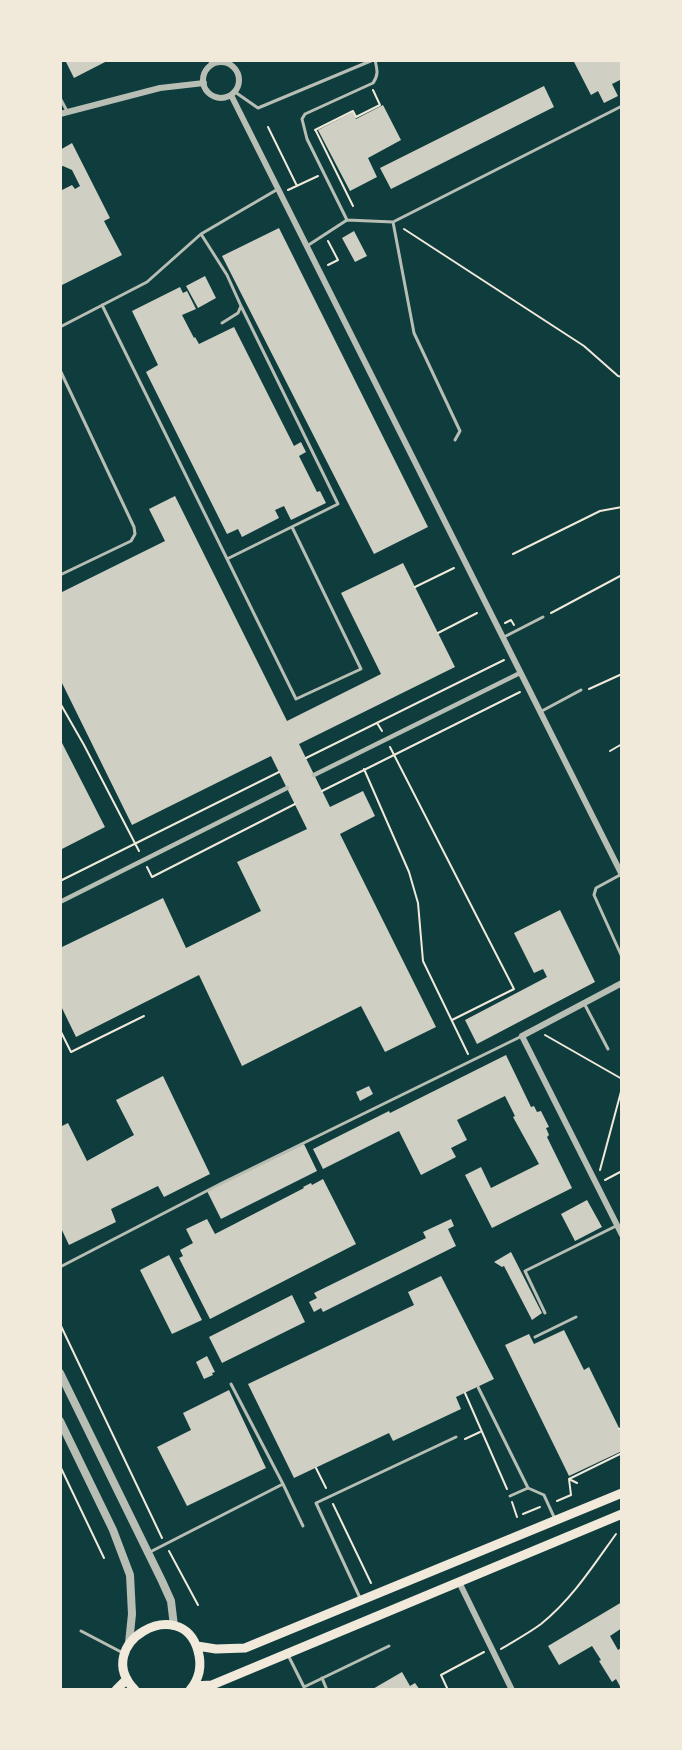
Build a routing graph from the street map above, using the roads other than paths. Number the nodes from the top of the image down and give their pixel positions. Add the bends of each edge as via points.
1 (374, 60) edge
2 (210, 62) edge
3 (230, 62) edge
4 (204, 83) junction
5 (233, 93) junction
6 (60, 98) edge
7 (622, 106) edge
8 (63, 113) edge
9 (279, 192) junction
10 (348, 220) junction
11 (393, 222) junction
12 (201, 234) junction
13 (307, 246) junction
14 (102, 305) junction
15 (241, 306) junction
16 (222, 323) dead end
17 (60, 327) edge
18 (60, 370) edge
19 (454, 440) dead end
20 (292, 527) junction
21 (227, 559) junction
22 (60, 575) edge
23 (543, 617) road end
24 (503, 638) junction
25 (520, 673) junction
26 (581, 692) road end
27 (540, 712) junction
28 (314, 775) dead end
29 (287, 788) dead end
30 (622, 875) edge
31 (60, 902) edge
32 (622, 957) edge
33 (622, 983) edge
34 (584, 1003) junction
35 (522, 1036) junction
36 (608, 1049) dead end
37 (618, 1226) junction
38 (622, 1234) edge
39 (60, 1267) edge
40 (545, 1313) dead end
41 (576, 1317) dead end
42 (535, 1337) dead end
43 (60, 1373) edge
44 (231, 1384) dead end
45 (478, 1387) dead end
46 (60, 1422) edge
47 (456, 1437) dead end
48 (283, 1484) junction
49 (528, 1488) junction
50 (622, 1493) edge
51 (510, 1496) road end
52 (622, 1514) edge
53 (556, 1520) junction
54 (303, 1526) dead end
55 (148, 1553) junction
56 (459, 1582) junction
57 (361, 1601) junction
58 (174, 1626) junction
59 (81, 1631) dead end
60 (129, 1643) junction
61 (197, 1646) junction
62 (389, 1646) dead end
63 (288, 1653) junction
64 (124, 1654) junction
65 (322, 1678) junction
66 (127, 1679) junction
67 (192, 1688) edge
68 (116, 1690) edge
69 (135, 1690) edge
70 (327, 1690) edge
71 (512, 1690) edge

1 - 5 lane via 258,108
1 - 10 lane via 377,78 370,84 305,114 302,119 307,139
2 - 3 street
2 - 4 street
3 - 5 street via 239,76
4 - 5 street via 214,96 225,98
4 - 8 street via 160,88
5 - 9 street
6 - 8 lane
7 - 11 lane
9 - 12 lane
9 - 13 street
10 - 11 lane
10 - 13 lane
11 - 19 lane via 414,333 460,431
12 - 14 lane via 147,282
12 - 15 lane
13 - 24 street
14 - 17 lane
14 - 21 lane
15 - 16 lane via 238,313
15 - 20 lane via 338,504
18 - 22 lane via 135,534 131,541
20 - 21 lane
20 - 21 lane via 361,669 296,699
23 - 24 lane
24 - 25 street
25 - 27 street
25 - 28 street
26 - 27 lane
27 - 30 street
29 - 31 street
30 - 32 lane via 594,891
33 - 34 street
34 - 35 street
34 - 36 lane
35 - 37 street
35 - 39 lane
37 - 38 street
37 - 40 lane via 525,1271
41 - 42 lane
43 - 55 street
44 - 48 lane
45 - 49 lane
46 - 60 street via 113,1530 130,1575
47 - 57 lane via 316,1503
48 - 54 lane
48 - 55 lane
49 - 51 lane
49 - 53 lane via 544,1494
50 - 53 main road
52 - 56 main road
53 - 57 main road
55 - 58 street via 171,1601
56 - 63 main road
56 - 71 street
57 - 61 main road via 245,1648
58 - 60 main road via 148,1627
58 - 61 main road
59 - 64 lane
60 - 64 main road
61 - 67 main road via 200,1674
62 - 65 lane
63 - 65 lane via 304,1686
63 - 67 main road via 212,1685
64 - 66 main road
65 - 70 lane
66 - 68 main road
66 - 69 main road

